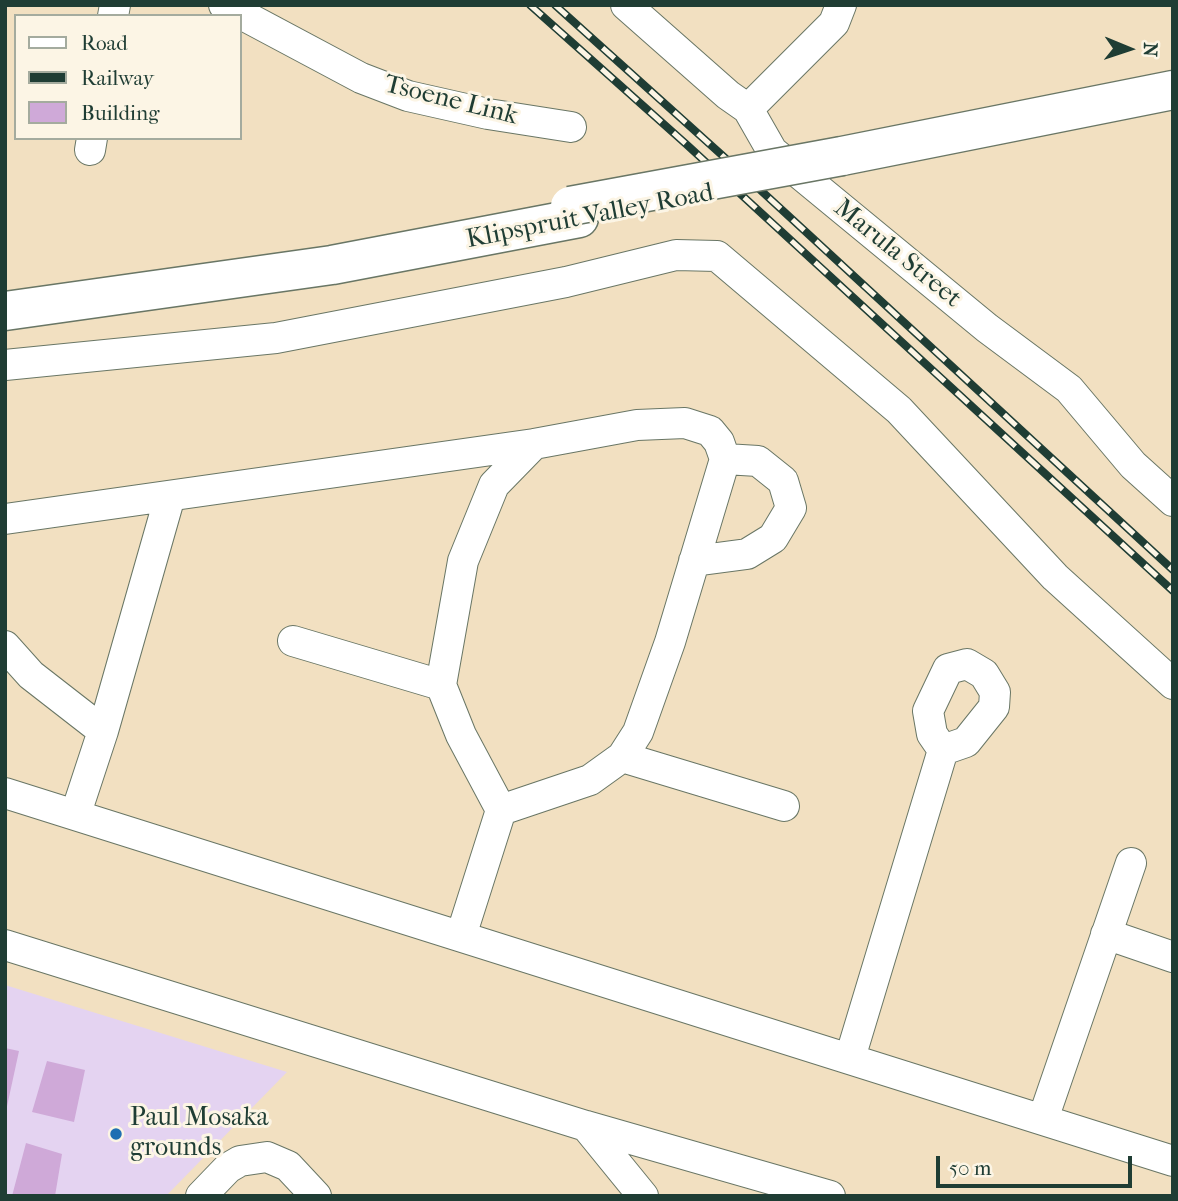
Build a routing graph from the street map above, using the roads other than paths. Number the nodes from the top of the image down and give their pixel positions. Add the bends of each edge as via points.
1 (224, 5) edge
2 (626, 5) edge
3 (841, 5) edge
4 (241, 14) edge
5 (242, 15) edge
6 (1173, 90) edge
7 (1173, 107) edge
8 (748, 109) junction
9 (571, 127) dead end
10 (842, 163) junction
11 (574, 211) junction
12 (5, 288) edge
13 (5, 311) edge
14 (5, 365) edge
15 (534, 444) junction
16 (725, 459) junction
17 (170, 496) junction
18 (1173, 501) edge
19 (5, 519) edge
20 (694, 561) junction
21 (293, 641) dead end
22 (5, 646) edge
23 (1173, 684) edge
24 (441, 685) junction
25 (103, 731) junction
26 (943, 750) dead end
27 (622, 757) junction
28 (5, 793) edge
29 (784, 806) dead end
30 (501, 810) junction
31 (76, 813) junction
32 (1131, 863) dead end
33 (1106, 934) junction
34 (461, 936) junction
35 (5, 945) edge
36 (1173, 957) edge
37 (850, 1058) junction
38 (1044, 1119) junction
39 (586, 1126) junction
40 (1173, 1161) edge
41 (201, 1196) edge
42 (316, 1196) edge
43 (643, 1196) edge
44 (830, 1196) edge

1 - 4 street, Tsoene Link
2 - 8 street, Marula Street
3 - 8 street via 834,23
5 - 9 street, Tsoene Link via 361,78 408,96
6 - 10 street, Klipspruit Valley Road
7 - 10 street, Klipspruit Valley Road
8 - 18 street, Marula Street via 772,151 1069,389 1133,465
10 - 11 street, Klipspruit Valley Road, bridge
11 - 12 street, Klipspruit Valley Road via 289,257
11 - 13 street, Klipspruit Valley Road via 332,265
14 - 23 street via 276,338 566,282 676,255 717,256 899,410 1055,577
15 - 16 street via 637,425 685,423 710,431
15 - 17 street
15 - 24 street via 494,485 463,561
16 - 20 street
16 - 20 street via 758,461 783,481 791,508 773,538 747,554
17 - 19 street
17 - 25 street
20 - 27 street via 638,732
21 - 24 street
22 - 25 street via 31,676
24 - 30 street via 461,735
25 - 31 street
26 - 37 street
27 - 29 street
27 - 30 street via 590,780
28 - 31 street
30 - 34 street
31 - 34 street
32 - 33 street
33 - 36 street
33 - 38 street
34 - 37 street
35 - 39 street
37 - 38 street
38 - 40 street
39 - 43 street
39 - 44 street
41 - 42 street via 228,1168 267,1157 288,1166

